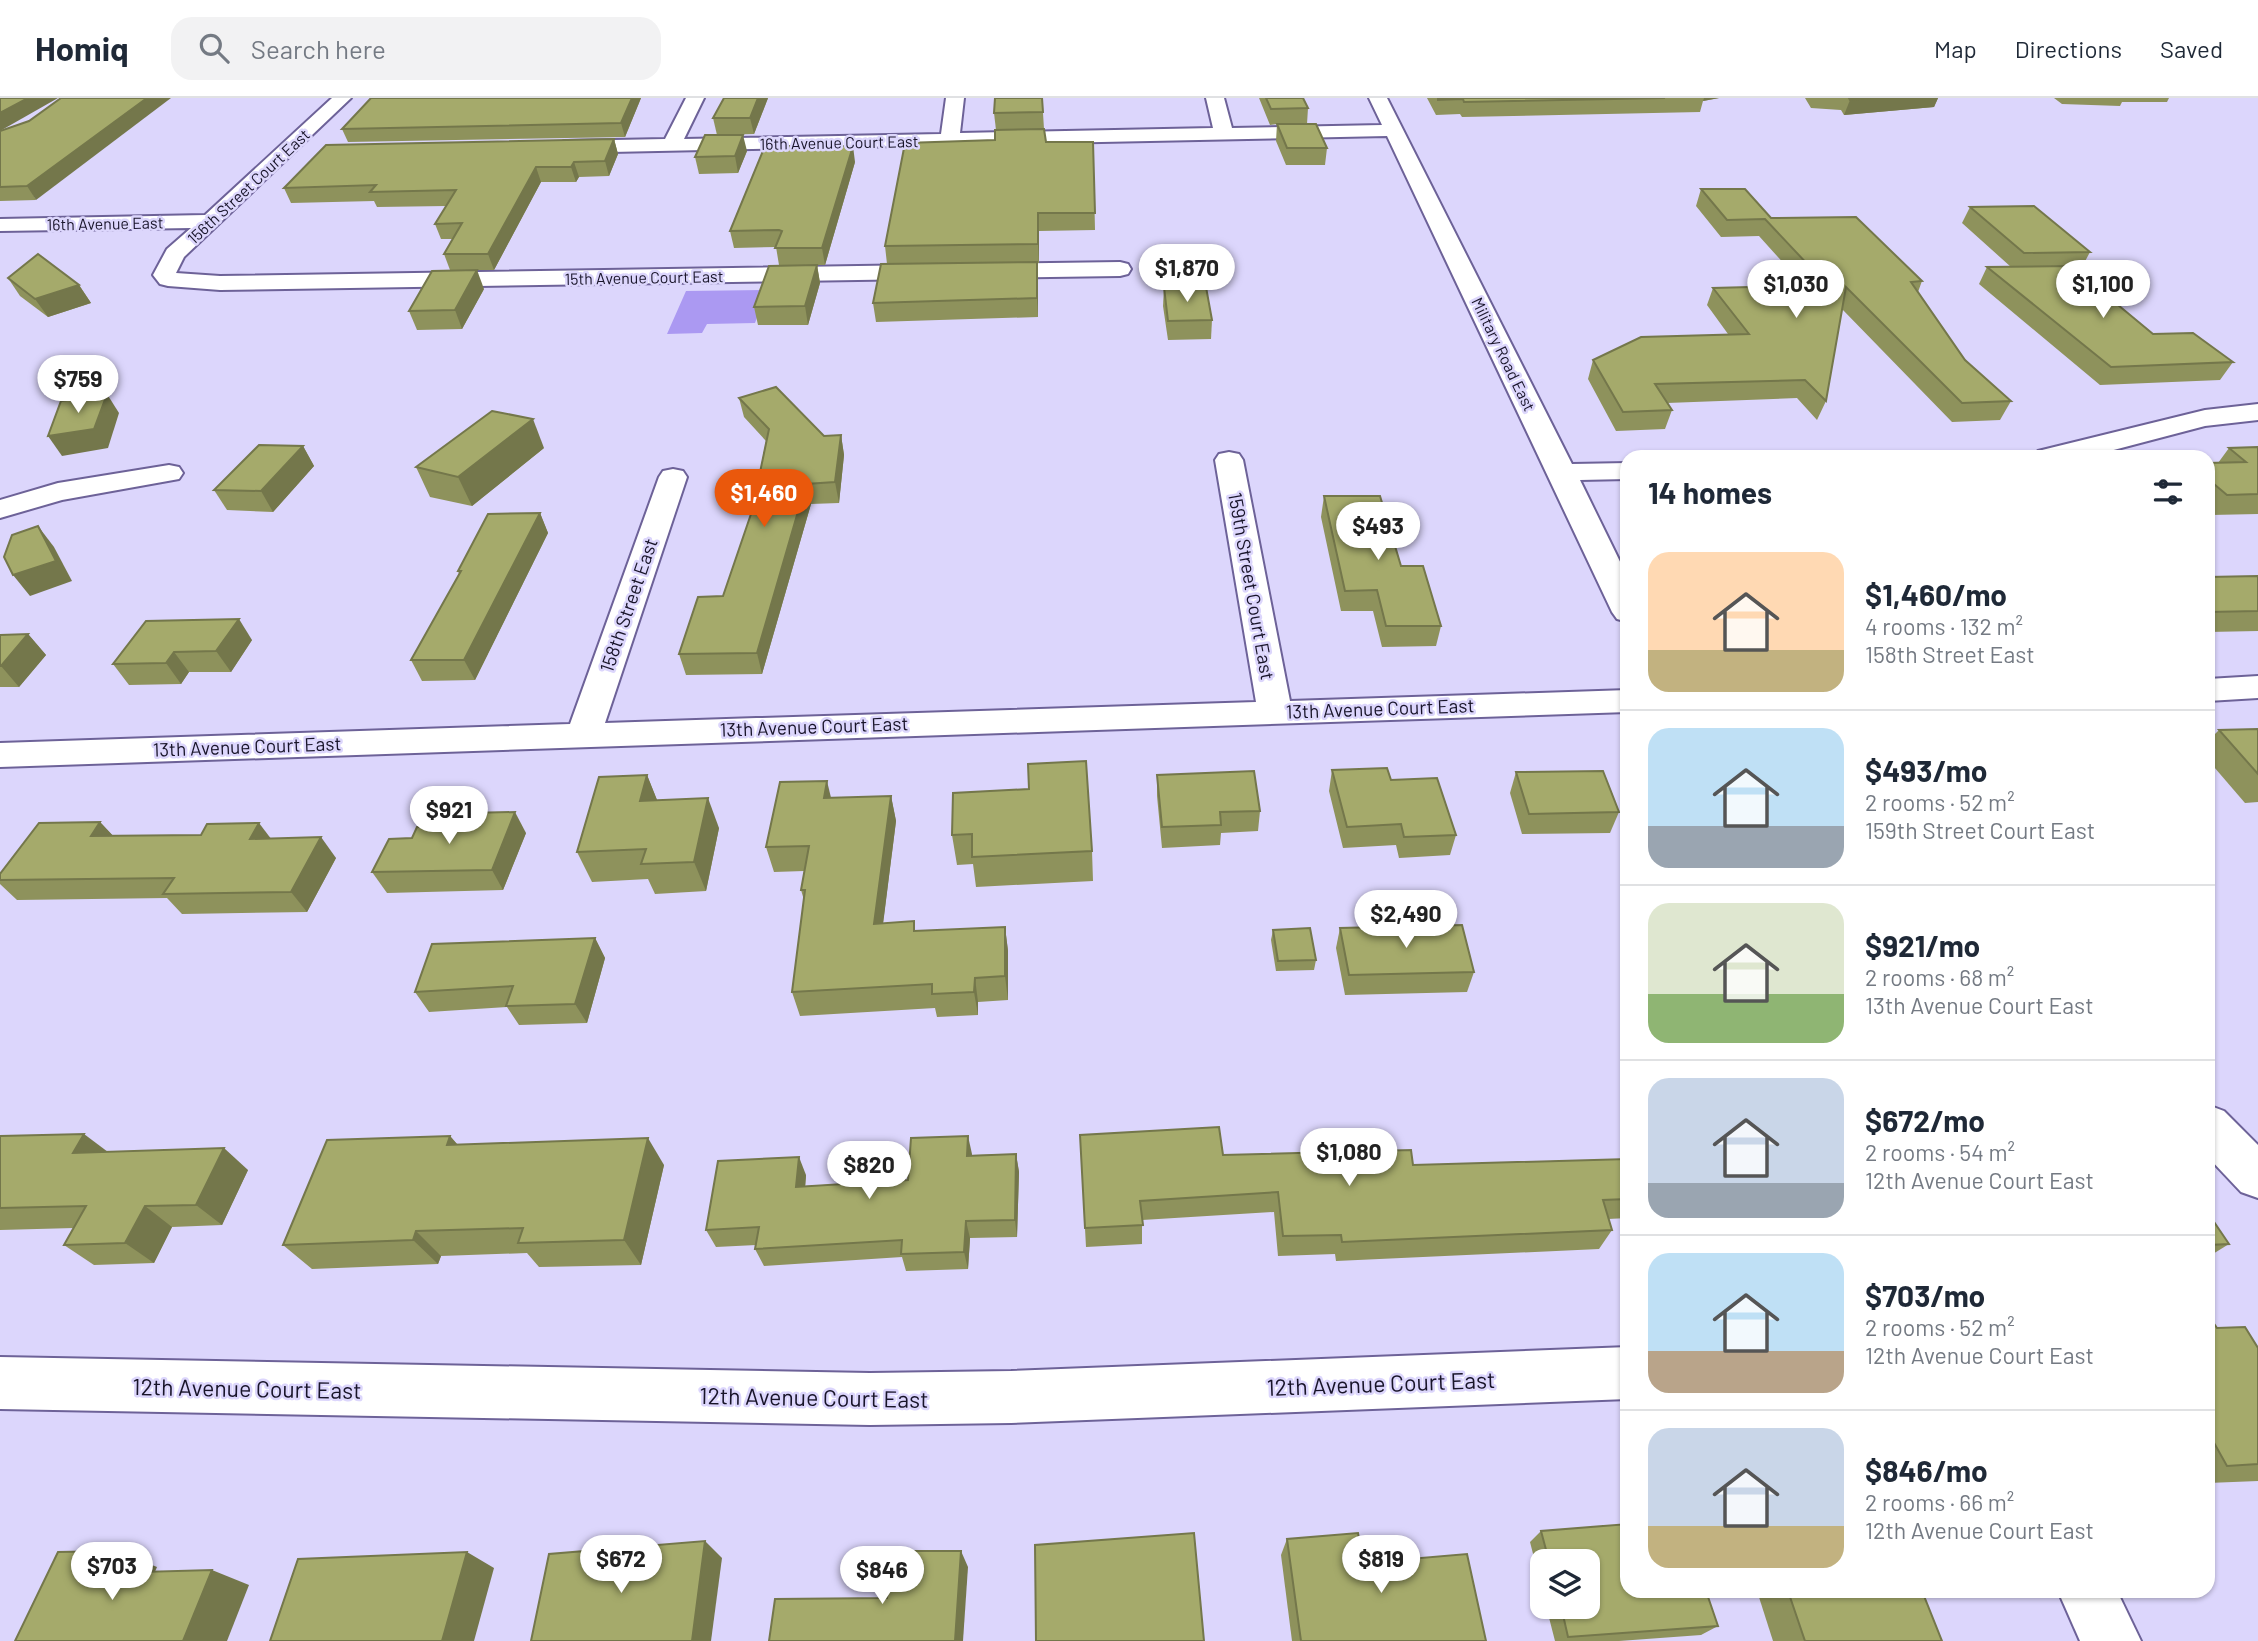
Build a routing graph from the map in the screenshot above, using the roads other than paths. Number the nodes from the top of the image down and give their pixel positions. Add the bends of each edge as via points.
1 (342, 98) edge
2 (695, 98) edge
3 (955, 98) edge
4 (1215, 98) edge
5 (1378, 98) edge
6 (1394, 130) junction
7 (1224, 134) junction
8 (950, 140) junction
9 (671, 145) junction
10 (547, 147) edge
11 (312, 151) dead end
12 (284, 152) junction
13 (209, 221) junction
14 (0, 225) edge
15 (1120, 269) dead end
16 (167, 279) joint
17 (2258, 412) edge
18 (2075, 450) edge
19 (1229, 460) dead end
20 (1620, 471) edge
21 (1562, 472) junction
22 (169, 473) dead end
23 (673, 477) dead end
24 (0, 509) edge
25 (1620, 595) edge
26 (2258, 687) edge
27 (2215, 690) edge
28 (1620, 701) edge
29 (1275, 711) junction
30 (584, 734) junction
31 (0, 755) edge
32 (2215, 1132) edge
33 (2258, 1177) edge
34 (1620, 1373) edge
35 (0, 1383) edge
36 (2090, 1598) edge
37 (2111, 1641) edge

1 - 12 street, 156th Street Court East
2 - 9 street
3 - 8 street
4 - 7 street
5 - 6 street, Military Road East
6 - 7 street, 16th Avenue Court East
6 - 21 street, Military Road East
7 - 8 street, 16th Avenue Court East
8 - 9 street, 16th Avenue Court East
9 - 10 street, 16th Avenue Court East
11 - 12 street
12 - 13 street, 156th Street Court East
13 - 14 street, 16th Avenue East
13 - 16 street, 156th Street Court East via 175,254 166,268
15 - 16 street, 15th Avenue Court East via 220,284
17 - 18 street via 2196,419
19 - 29 street, 159th Street Court East
20 - 21 street
21 - 25 street, Military Road East
22 - 24 street via 58,492
23 - 30 street, 158th Street East
26 - 27 street
28 - 29 street, 13th Avenue Court East
29 - 30 street, 13th Avenue Court East
30 - 31 street, 13th Avenue Court East
32 - 33 street
34 - 35 street, 12th Avenue Court East via 870,1399
36 - 37 street

